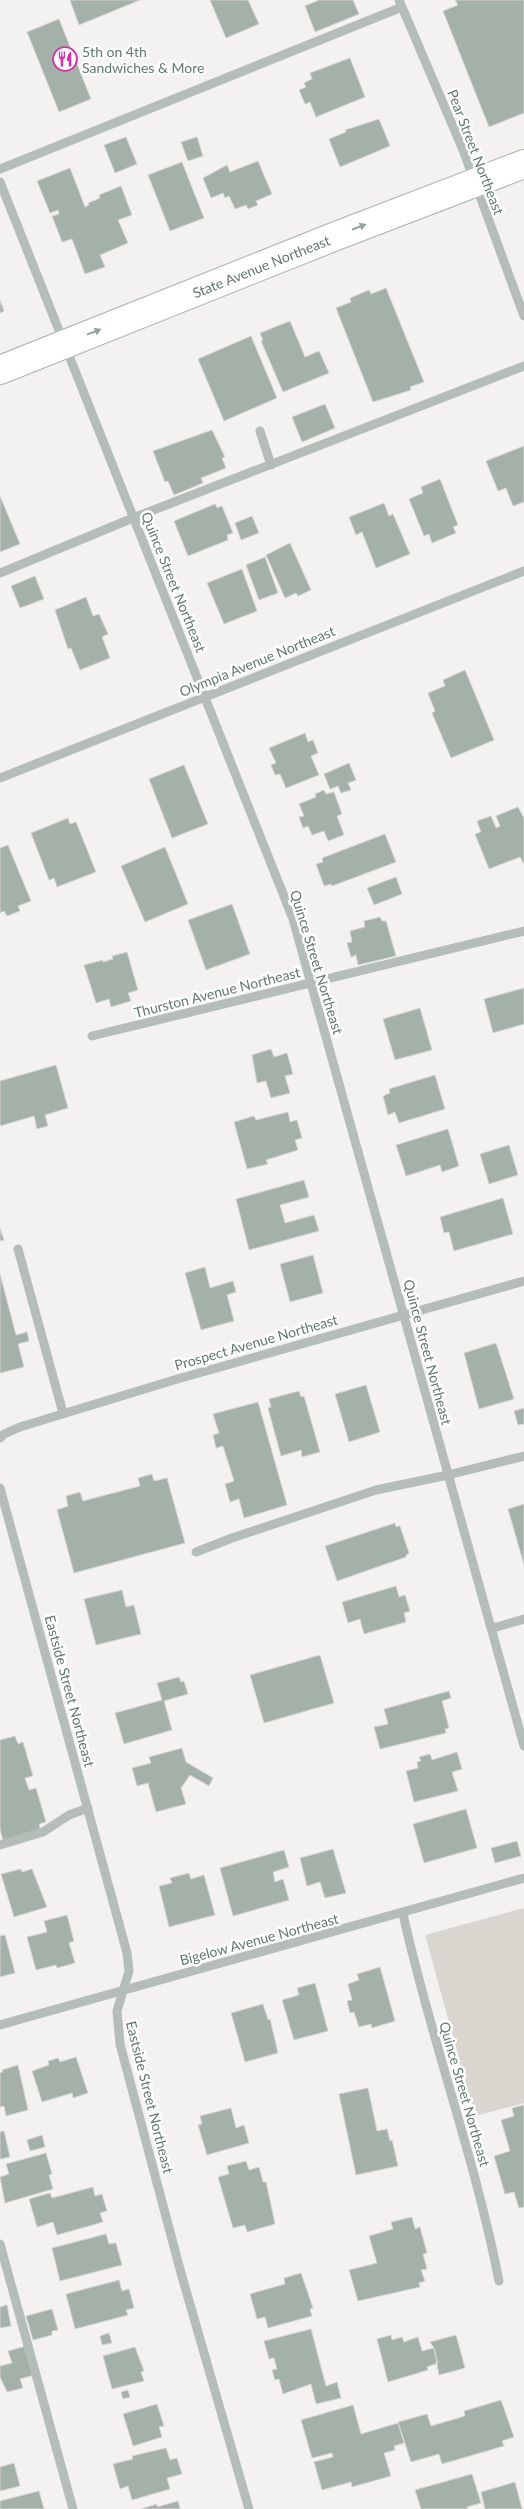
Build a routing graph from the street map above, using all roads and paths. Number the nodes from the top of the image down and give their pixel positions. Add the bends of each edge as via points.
1 (400, 4) edge
2 (524, 164) edge
3 (0, 169) edge
4 (0, 182) edge
5 (474, 183) junction
6 (524, 316) edge
7 (64, 344) junction
8 (524, 366) edge
9 (0, 370) edge
10 (260, 431) dead end
11 (272, 465) junction
12 (133, 518) junction
13 (524, 571) edge
14 (0, 573) edge
15 (204, 697) junction
16 (0, 778) edge
17 (524, 930) edge
18 (310, 983) junction
19 (92, 1036) dead end
20 (18, 1249) dead end
21 (524, 1281) edge
22 (404, 1314) junction
23 (63, 1414) junction
24 (0, 1438) edge
25 (524, 1456) edge
26 (448, 1476) junction
27 (0, 1488) edge
28 (196, 1552) dead end
29 (524, 1619) edge
30 (493, 1628) junction
31 (524, 1746) edge
32 (88, 1808) junction
33 (0, 1845) edge
34 (524, 1878) edge
35 (403, 1914) junction
36 (125, 1990) junction
37 (0, 2025) edge
38 (0, 2244) edge
39 (499, 2281) dead end
40 (73, 2509) edge
41 (249, 2509) edge

1 - 3 street
1 - 5 street, Pear Street Northeast
2 - 5 main road, State Avenue Northeast
4 - 7 street, Quince Street Northeast
5 - 6 street, Pear Street Northeast
7 -> 5 main road, State Avenue Northeast
7 - 9 main road, State Avenue Northeast
7 - 12 street, Quince Street Northeast
8 - 11 street
10 - 11 street
11 - 12 street
12 - 14 street
12 - 15 street, Quince Street Northeast
13 - 15 street, Olympia Avenue Northeast
15 - 16 street, Olympia Avenue Northeast
15 - 18 street, Quince Street Northeast via 292,918
17 - 18 street, Thurston Avenue Northeast
18 - 19 street, Thurston Avenue Northeast
18 - 22 street, Quince Street Northeast
20 - 23 street
21 - 22 street, Prospect Avenue Northeast
22 - 23 street, Prospect Avenue Northeast
22 - 26 street, Quince Street Northeast
23 - 24 street, Prospect Avenue Northeast via 20,1427
25 - 26 street
26 - 28 street via 376,1490
26 - 30 street, Quince Street Northeast
27 - 32 street, Eastside Street Northeast
29 - 30 street
30 - 31 street, Quince Street Northeast
32 - 33 street via 69,1815 43,1832
32 - 36 street, Eastside Street Northeast via 128,1953
34 - 35 street, Bigelow Avenue Northeast
35 - 36 street, Bigelow Avenue Northeast
35 - 39 street, Quince Street Northeast via 415,1969 489,2229
36 - 37 street, Bigelow Avenue Northeast
36 - 41 street, Eastside Street Northeast via 117,2011 120,2044
38 - 40 street

